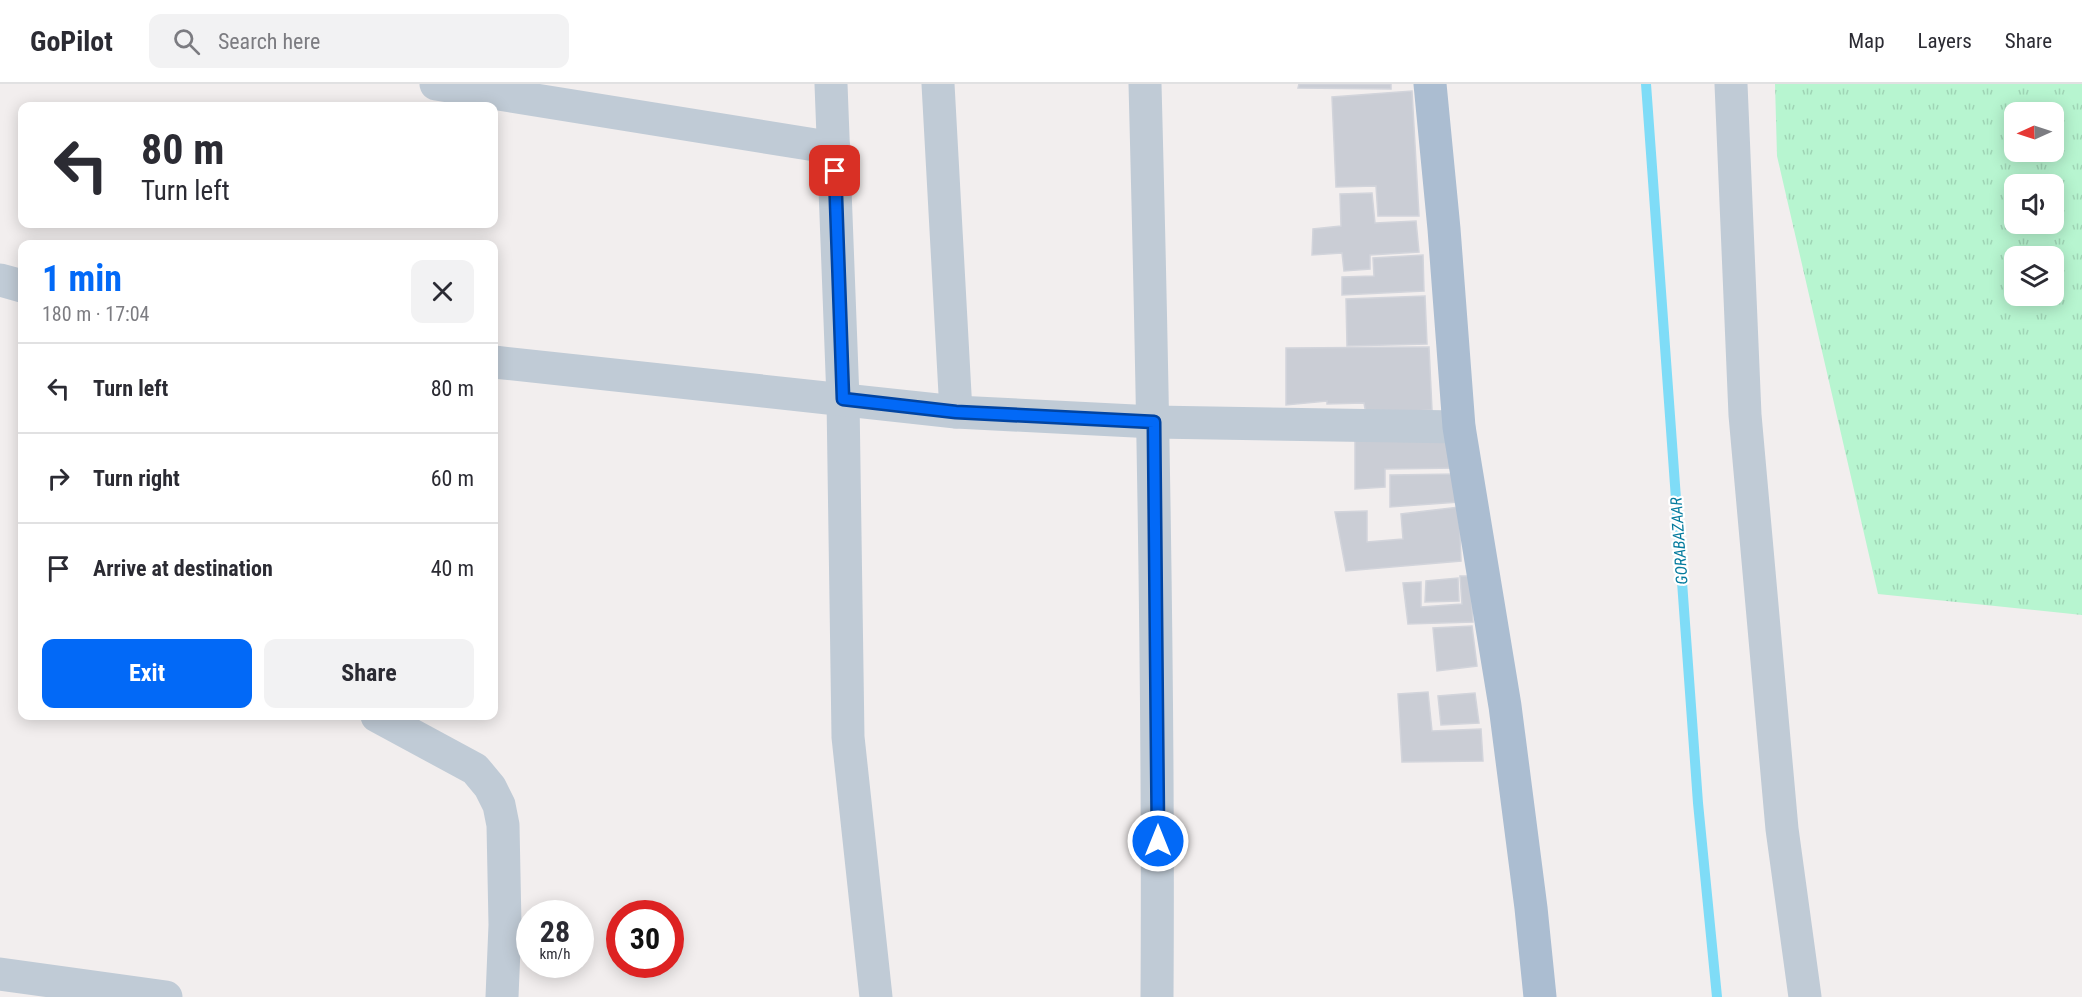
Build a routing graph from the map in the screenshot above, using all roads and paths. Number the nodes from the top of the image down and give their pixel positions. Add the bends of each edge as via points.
1 (436, 84) edge
2 (831, 84) edge
3 (938, 84) edge
4 (1145, 84) edge
5 (1430, 84) edge
6 (1731, 84) edge
7 (505, 89) edge
8 (834, 148) junction
9 (0, 280) edge
10 (18, 285) edge
11 (498, 362) edge
12 (843, 399) junction
13 (956, 412) junction
14 (1154, 422) junction
15 (1459, 427) junction
16 (384, 720) edge
17 (0, 974) edge
18 (166, 997) edge
19 (502, 997) edge
20 (876, 997) edge
21 (1157, 997) edge
22 (1540, 997) edge
23 (1805, 997) edge

1 - 7 street
2 - 8 street
3 - 13 street
4 - 14 street
5 - 15 main road
6 - 23 street via 1745,416 1782,829
7 - 8 street
8 - 12 street
9 - 10 street
11 - 12 street
12 - 13 street
12 - 20 street via 848,737
13 - 14 street
14 - 15 street
14 - 21 street
15 - 22 main road via 1505,706
16 - 19 street via 475,769 499,805 505,925
17 - 18 street

